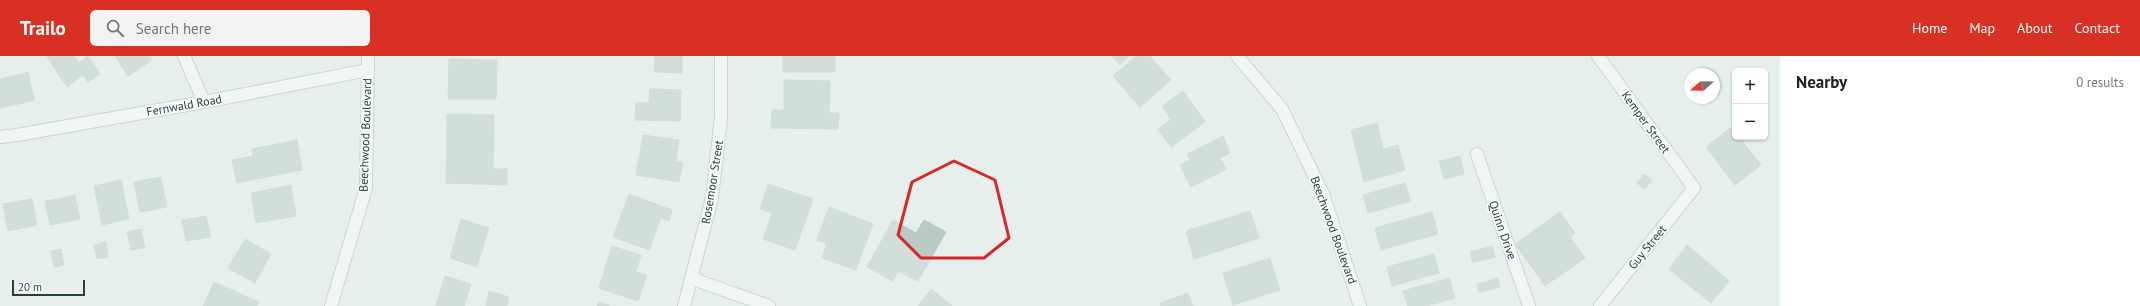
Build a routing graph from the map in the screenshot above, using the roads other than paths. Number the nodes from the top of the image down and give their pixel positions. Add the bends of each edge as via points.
1 (184, 56) edge
2 (368, 56) edge
3 (721, 56) edge
4 (1237, 56) edge
5 (1598, 56) edge
6 (368, 70) junction
7 (204, 102) junction
8 (0, 137) edge
9 (1476, 154) dead end
10 (1694, 188) joint
11 (693, 279) junction
12 (331, 306) edge
13 (684, 306) edge
14 (769, 306) edge
15 (1360, 306) edge
16 (1529, 306) edge
17 (1600, 306) edge

1 - 7 street
2 - 6 street, Beechwood Boulevard
3 - 11 street, Rosemoor Street via 722,117 712,198
4 - 15 street, Beechwood Boulevard via 1282,109 1295,135 1323,194
5 - 10 street, Kemper Street
6 - 7 street, Fernwald Road
6 - 12 street, Beechwood Boulevard via 366,188
7 - 8 street, Fernwald Road
9 - 16 street, Quinn Drive
10 - 17 street, Guy Street
11 - 13 street, Rosemoor Street
11 - 14 street

